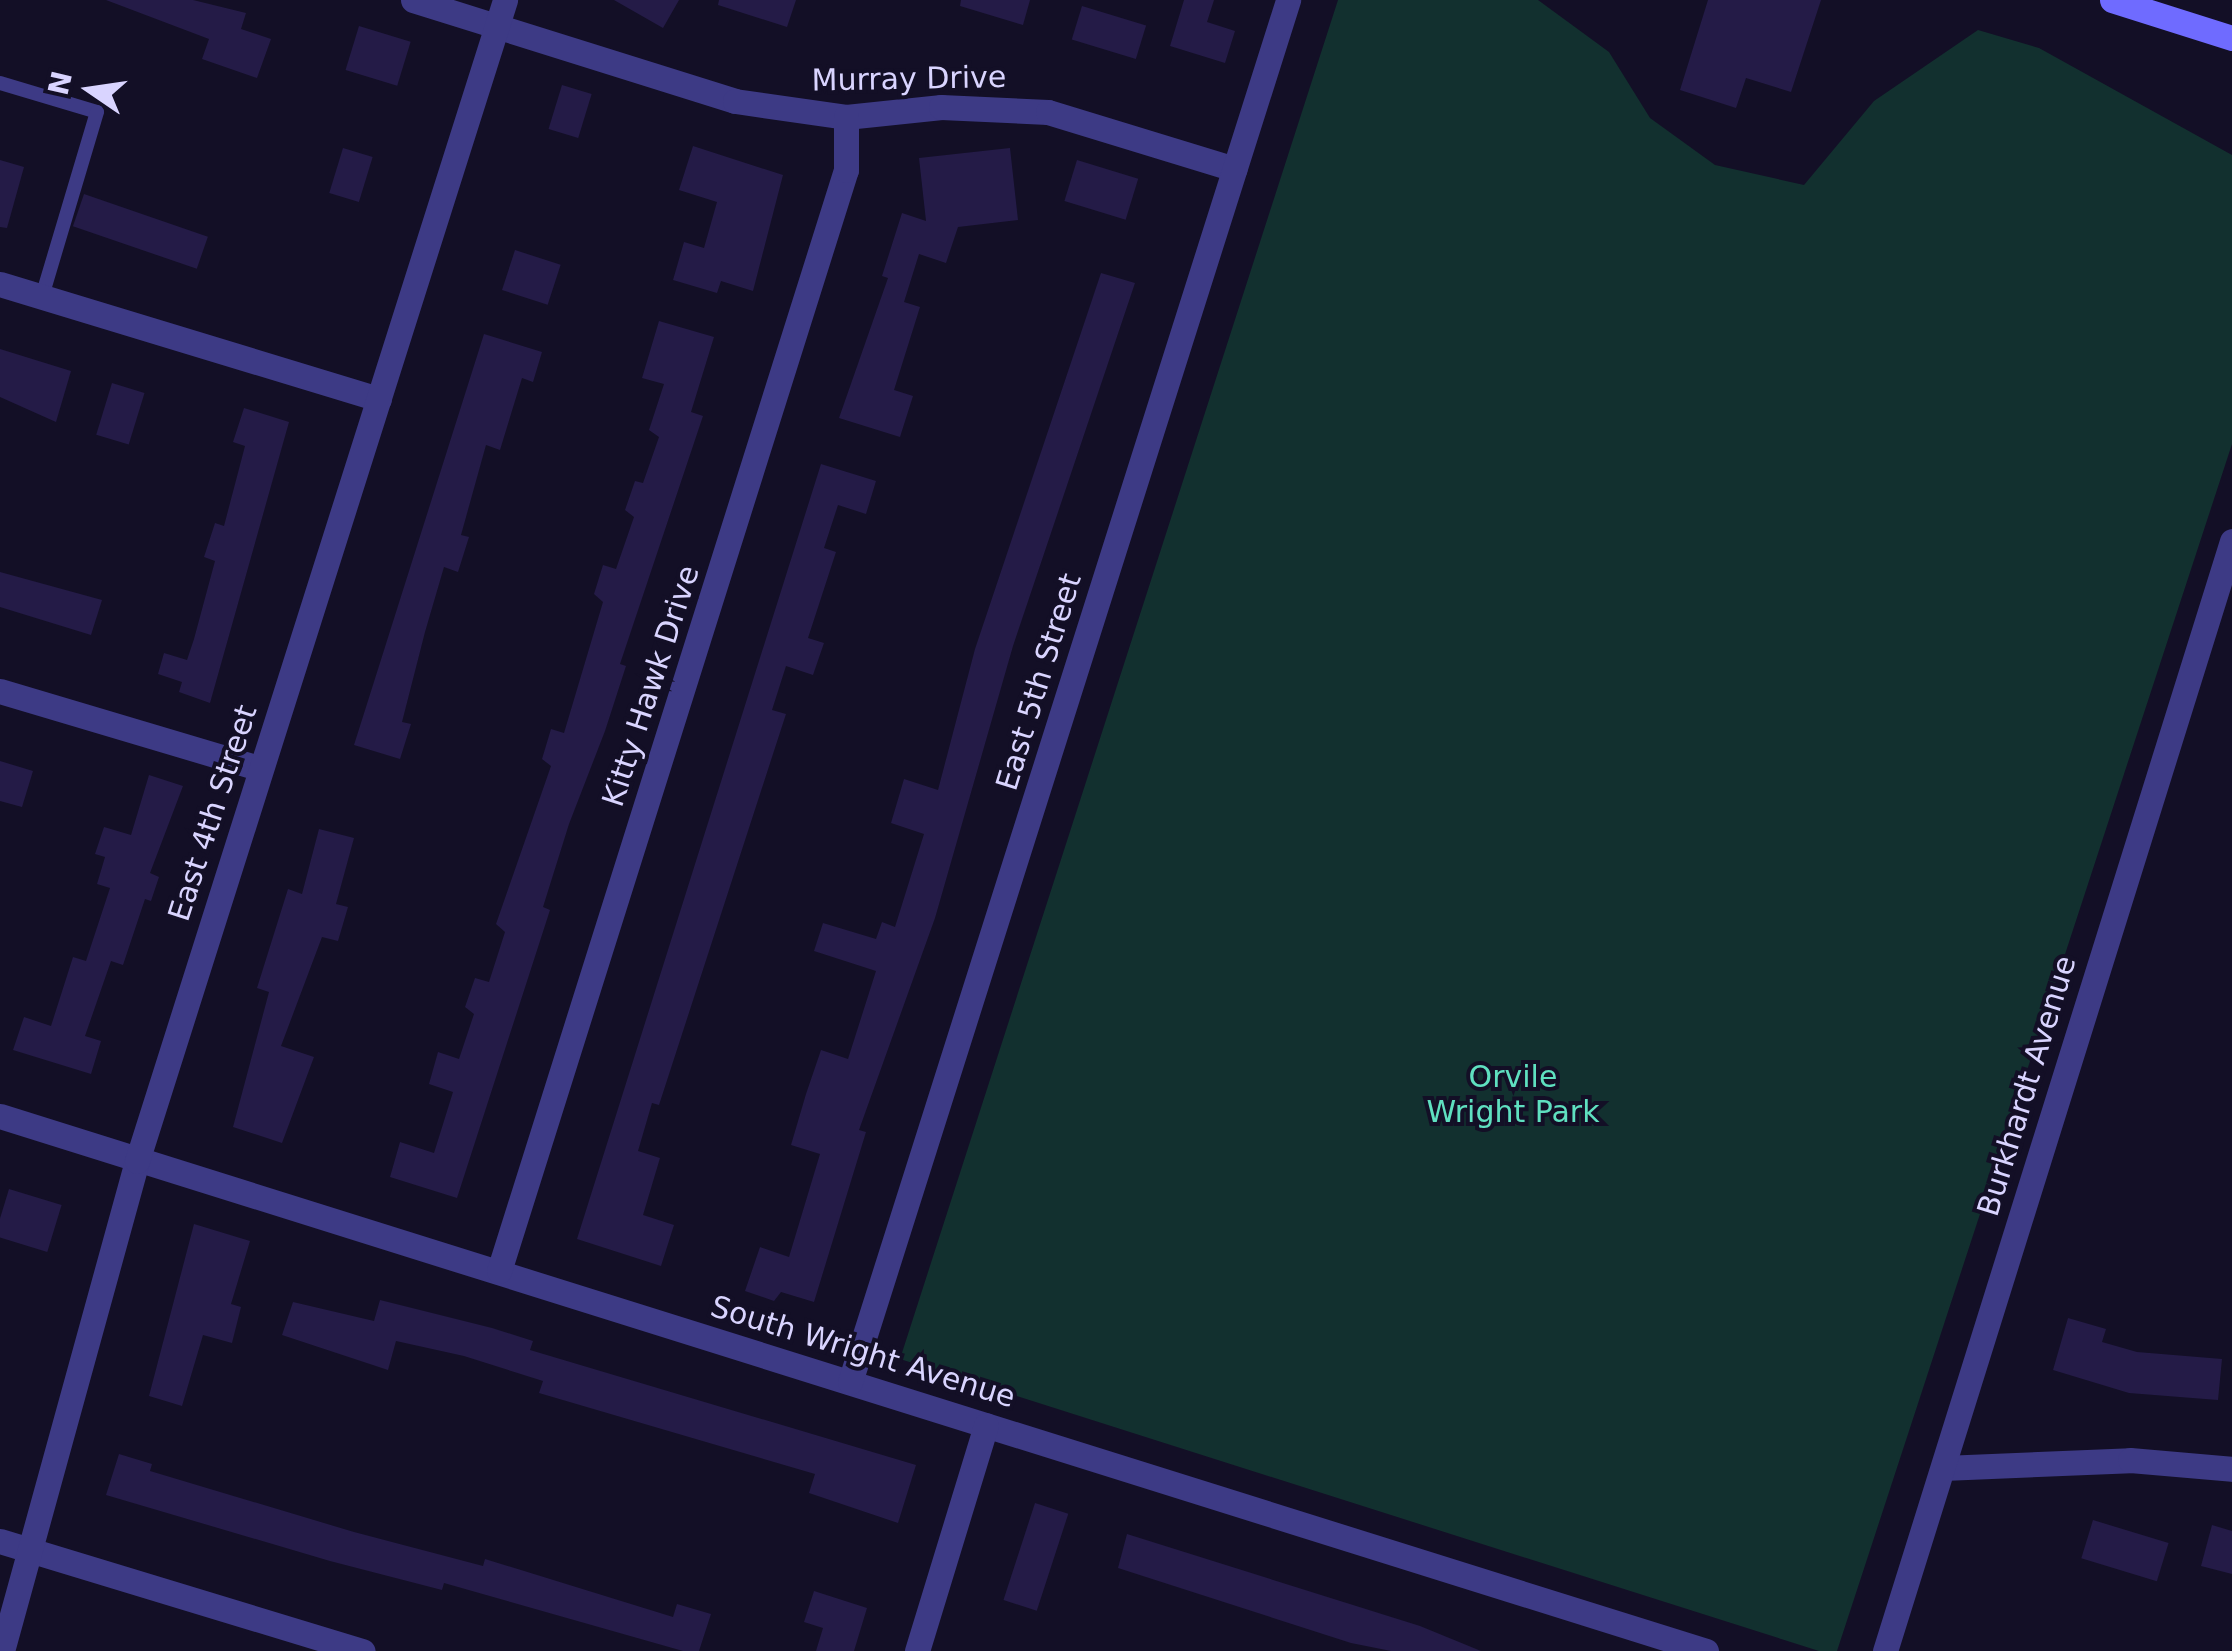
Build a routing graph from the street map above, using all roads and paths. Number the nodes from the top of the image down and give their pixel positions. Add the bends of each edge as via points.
1 (412, 0) edge
2 (1288, 0) edge
3 (2112, 0) edge
4 (501, 12) edge
5 (2232, 38) edge
6 (0, 83) edge
7 (846, 117) junction
8 (1235, 169) junction
9 (0, 284) edge
10 (42, 297) junction
11 (379, 399) junction
12 (2232, 541) edge
13 (0, 691) edge
14 (261, 769) junction
15 (0, 1116) edge
16 (137, 1161) junction
17 (499, 1272) junction
18 (850, 1382) junction
19 (986, 1425) junction
20 (1943, 1468) junction
21 (2232, 1468) edge
22 (0, 1541) edge
23 (32, 1552) junction
24 (2, 1651) edge
25 (363, 1651) edge
26 (917, 1651) edge
27 (1706, 1651) edge
28 (1885, 1651) edge

1 - 4 street, Murray Drive
2 - 8 street, East 5th Street
3 - 5 main road
4 - 7 street, Murray Drive via 735,101
4 - 11 street, East 4th Street
6 - 10 lane via 97,112
7 - 8 street, Murray Drive via 942,107 1048,112
7 - 17 street, Kitty Hawk Drive via 846,170
8 - 18 street, East 5th Street
9 - 10 street
10 - 11 street
11 - 14 street, East 4th Street
12 - 20 street, Burkhardt Avenue
13 - 14 street
14 - 16 street, East 4th Street
15 - 16 street, South Wright Avenue
16 - 17 street, South Wright Avenue
16 - 23 street, East 4th Street
17 - 18 street, South Wright Avenue
18 - 19 street, South Wright Avenue
19 - 26 street
19 - 27 street, South Wright Avenue
20 - 21 street via 2130,1460
20 - 28 street, Burkhardt Avenue
22 - 23 street
23 - 24 street, East 4th Street
23 - 25 street

